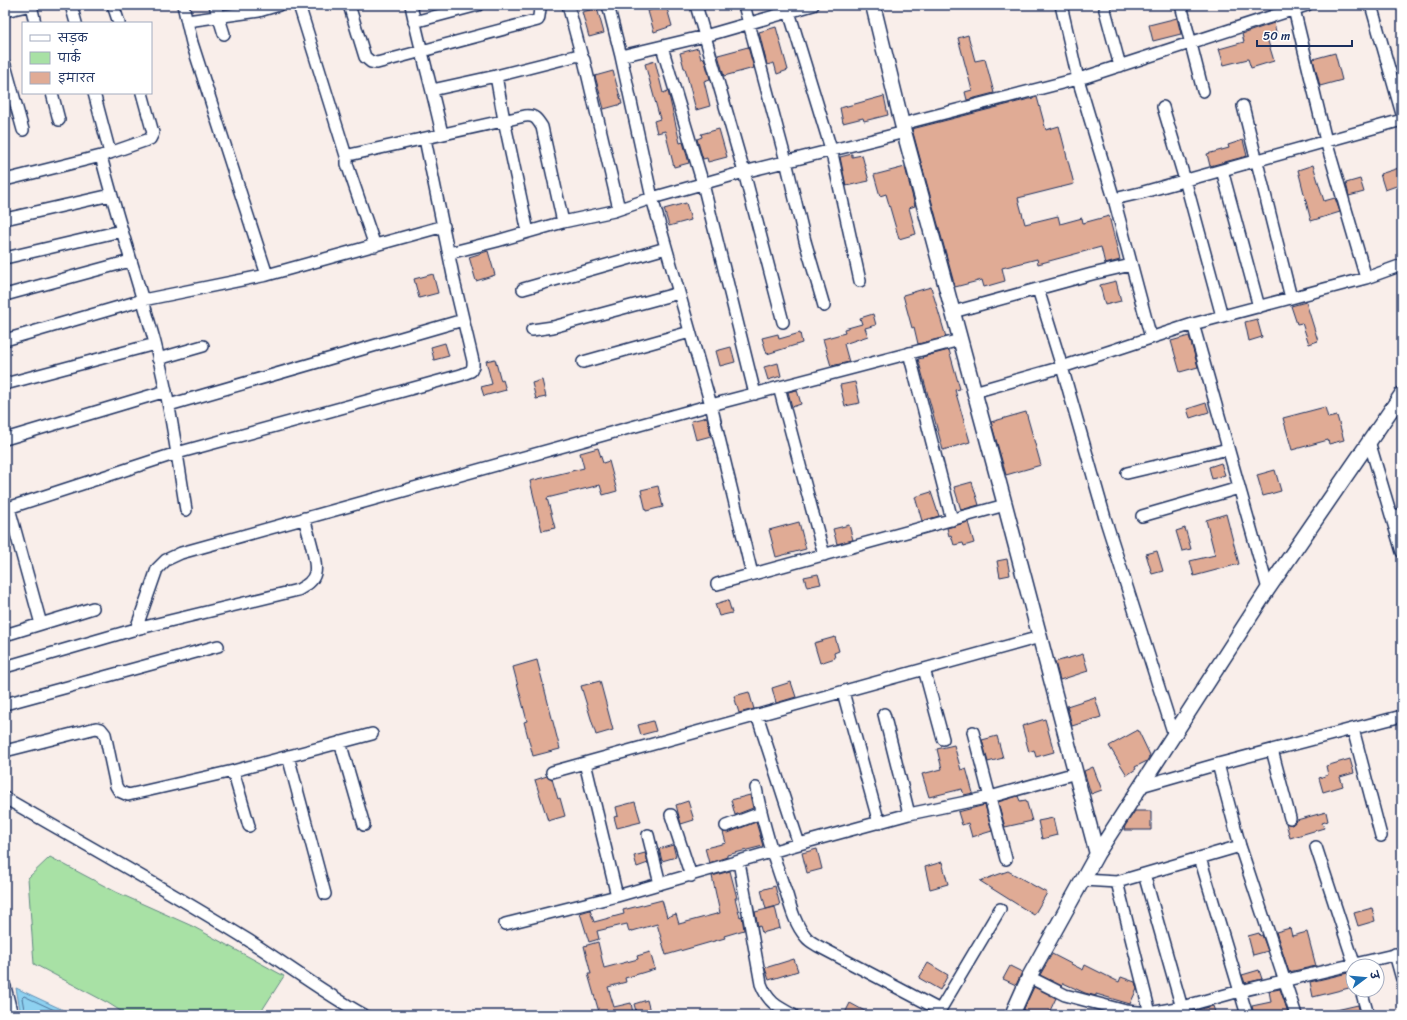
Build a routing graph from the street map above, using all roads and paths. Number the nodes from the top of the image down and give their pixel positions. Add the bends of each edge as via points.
1 (31, 5) edge
2 (71, 5) edge
3 (114, 5) edge
4 (183, 5) edge
5 (215, 5) edge
6 (279, 5) edge
7 (299, 5) edge
8 (349, 5) edge
9 (411, 5) edge
10 (478, 5) edge
11 (541, 5) edge
12 (568, 5) edge
13 (608, 5) edge
14 (696, 5) edge
15 (744, 5) edge
16 (813, 5) edge
17 (873, 5) edge
18 (1061, 5) edge
19 (1181, 5) edge
20 (1307, 5) edge
21 (1372, 5) edge
22 (1294, 7) edge
23 (259, 8) edge
24 (788, 9) edge
25 (1105, 10) dead end
26 (5, 11) edge
27 (218, 16) junction
28 (187, 21) junction
29 (35, 22) edge
30 (76, 22) edge
31 (119, 22) edge
32 (414, 22) junction
33 (749, 24) junction
34 (224, 34) dead end
35 (705, 36) junction
36 (1190, 44) junction
37 (662, 47) junction
38 (421, 51) junction
39 (621, 56) junction
40 (582, 57) junction
41 (5, 65) edge
42 (1120, 66) junction
43 (496, 76) junction
44 (1078, 79) junction
45 (432, 90) junction
46 (1203, 91) dead end
47 (52, 94) edge
48 (94, 94) edge
49 (142, 94) edge
50 (1243, 106) dead end
51 (1163, 107) dead end
52 (1402, 114) edge
53 (59, 120) dead end
54 (504, 120) junction
55 (1402, 120) edge
56 (904, 128) junction
57 (23, 130) dead end
58 (442, 134) junction
59 (425, 139) junction
60 (1326, 141) junction
61 (831, 149) junction
62 (106, 155) junction
63 (347, 159) junction
64 (1257, 160) junction
65 (786, 161) junction
66 (1222, 170) junction
67 (744, 172) junction
68 (5, 180) edge
69 (1185, 180) junction
70 (703, 184) junction
71 (111, 195) junction
72 (652, 198) junction
73 (1114, 198) junction
74 (619, 209) junction
75 (5, 219) edge
76 (563, 222) junction
77 (444, 226) junction
78 (121, 231) junction
79 (528, 232) junction
80 (374, 246) junction
81 (666, 248) junction
82 (449, 253) junction
83 (5, 258) edge
84 (130, 261) junction
85 (1131, 265) junction
86 (1402, 265) edge
87 (267, 275) junction
88 (1366, 278) junction
89 (860, 281) dead end
90 (523, 289) dead end
91 (1038, 289) junction
92 (679, 293) junction
93 (5, 295) edge
94 (1291, 298) junction
95 (142, 300) junction
96 (824, 306) dead end
97 (1259, 307) junction
98 (953, 312) junction
99 (1222, 316) junction
100 (463, 320) junction
101 (783, 322) dead end
102 (1193, 324) junction
103 (532, 330) dead end
104 (690, 332) junction
105 (1151, 338) junction
106 (5, 340) edge
107 (960, 340) junction
108 (155, 344) junction
109 (203, 346) dead end
110 (909, 353) junction
111 (158, 359) junction
112 (582, 362) dead end
113 (1062, 367) junction
114 (5, 384) edge
115 (779, 387) junction
116 (166, 391) junction
117 (974, 392) junction
118 (755, 394) junction
119 (1402, 394) edge
120 (169, 405) junction
121 (711, 405) junction
122 (5, 439) edge
123 (1369, 441) junction
124 (1228, 449) junction
125 (177, 453) junction
126 (1127, 473) dead end
127 (1239, 488) junction
128 (1005, 505) junction
129 (7, 509) edge
130 (186, 510) dead end
131 (1397, 515) edge
132 (1142, 516) dead end
133 (304, 518) junction
134 (952, 520) junction
135 (1402, 552) edge
136 (824, 555) junction
137 (752, 574) junction
138 (717, 584) dead end
139 (1268, 590) junction
140 (93, 608) dead end
141 (41, 624) junction
142 (136, 629) junction
143 (5, 635) edge
144 (1040, 637) junction
145 (218, 646) dead end
146 (5, 667) edge
147 (924, 669) junction
148 (843, 692) junction
149 (5, 704) edge
150 (884, 714) dead end
151 (757, 715) junction
152 (1402, 716) edge
153 (1353, 729) junction
154 (973, 732) dead end
155 (372, 734) dead end
156 (1174, 735) junction
157 (943, 739) dead end
158 (340, 742) junction
159 (1272, 750) junction
160 (5, 751) edge
161 (288, 756) junction
162 (585, 763) junction
163 (1218, 764) junction
164 (233, 771) junction
165 (552, 772) dead end
166 (1076, 772) junction
167 (1141, 786) junction
168 (756, 788) dead end
169 (990, 797) junction
170 (5, 798) edge
171 (761, 813) junction
172 (910, 814) junction
173 (671, 815) dead end
174 (1290, 818) dead end
175 (879, 823) junction
176 (364, 825) dead end
177 (249, 826) dead end
178 (726, 826) dead end
179 (648, 835) dead end
180 (1381, 836) dead end
181 (799, 844) junction
182 (1240, 846) junction
183 (1316, 847) dead end
184 (772, 853) junction
185 (1097, 854) junction
186 (1200, 858) junction
187 (1006, 859) dead end
188 (739, 862) junction
189 (1144, 874) junction
190 (691, 876) junction
191 (1083, 880) junction
192 (1117, 882) junction
193 (660, 884) junction
194 (325, 894) dead end
195 (617, 896) junction
196 (1000, 909) dead end
197 (505, 924) dead end
198 (1399, 954) edge
199 (1352, 958) edge
200 (1383, 958) edge
201 (1345, 967) edge
202 (1029, 977) junction
203 (1402, 979) edge
204 (1286, 981) junction
205 (5, 987) edge
206 (1240, 991) junction
207 (1363, 998) edge
208 (1183, 1011) edge
209 (938, 1012) edge
210 (1126, 1013) edge
211 (1150, 1013) junction
212 (12, 1015) edge
213 (364, 1015) edge
214 (793, 1015) edge
215 (1012, 1015) edge
216 (1246, 1015) edge
217 (1296, 1015) edge
218 (1368, 1015) edge

1 - 26 street
1 - 29 street
2 - 30 street
3 - 31 street
4 - 28 street
5 - 27 street
6 - 23 street
7 - 63 street
8 - 38 street via 365,57 371,62 386,62
9 - 32 street
10 - 32 street
11 - 38 street via 538,20
12 - 40 street
13 - 39 street
14 - 35 street
15 - 33 street
16 - 24 street
17 - 56 street
18 - 44 street
19 - 36 street
20 - 22 street
21 - 52 street
22 - 36 street
22 - 60 street
23 - 27 street
24 - 33 street
24 - 61 street
25 - 42 street
27 - 28 street
27 - 34 street
28 - 87 street via 192,44
32 - 38 street
33 - 35 street
33 - 65 street
35 - 37 street
35 - 67 street
36 - 42 street
36 - 46 street
37 - 39 street
37 - 70 street
38 - 45 street
39 - 72 street
40 - 43 street via 579,55
40 - 74 street
41 - 57 street
42 - 44 street
43 - 45 street
43 - 54 street
44 - 56 street
44 - 73 street
45 - 58 street
47 - 53 street
48 - 62 street
49 - 62 street via 153,133 150,139
50 - 64 street
51 - 69 street
54 - 58 street
54 - 76 street via 531,116 542,127
54 - 79 street
55 - 60 street
56 - 61 street
56 - 98 street
58 - 59 street
59 - 63 street via 349,155
59 - 77 street
60 - 64 street
60 - 88 street
61 - 65 street
61 - 89 street
62 - 68 street
62 - 71 street
63 - 80 street
64 - 66 street
64 - 94 street
65 - 67 street
65 - 96 street
66 - 69 street
66 - 97 street
67 - 70 street
67 - 101 street
69 - 73 street
69 - 99 street
70 - 72 street
70 - 118 street
71 - 75 street
71 - 78 street
72 - 74 street
72 - 81 street
73 - 85 street
74 - 76 street
76 - 79 street
77 - 80 street
77 - 82 street
78 - 83 street
78 - 84 street
79 - 82 street
80 - 87 street
81 - 90 street
81 - 92 street
82 - 100 street
84 - 93 street
84 - 95 street
85 - 91 street
85 - 105 street
86 - 88 street
87 - 95 street
88 - 94 street
91 - 98 street
91 - 113 street
92 - 103 street via 553,327
92 - 104 street
94 - 97 street
95 - 106 street
95 - 108 street
97 - 99 street
98 - 107 street
99 - 102 street
100 - 120 street
100 - 125 street via 473,361 471,371
102 - 105 street
102 - 124 street
104 - 112 street
104 - 121 street
105 - 113 street
107 - 110 street
107 - 117 street
108 - 111 street
108 - 114 street
109 - 111 street
110 - 115 street
110 - 134 street
111 - 116 street
113 - 117 street
113 - 156 street via 1105,518
115 - 118 street
115 - 136 street
116 - 120 street
116 - 122 street
117 - 128 street
118 - 121 street
119 - 123 street
120 - 125 street
121 - 133 street
121 - 137 street
123 - 131 street
123 - 139 street
124 - 126 street
124 - 127 street
125 - 129 street
125 - 130 street
127 - 132 street
127 - 139 street
128 - 134 street
128 - 144 street
129 - 141 street
131 - 135 street
133 - 142 street via 181,553 166,560 153,578
133 - 142 street via 315,564 315,573 307,585 298,590
134 - 136 street
136 - 137 street
137 - 138 street
139 - 156 street
140 - 141 street
141 - 143 street
142 - 146 street
144 - 147 street
144 - 166 street
145 - 149 street
147 - 148 street
147 - 157 street
148 - 151 street
148 - 175 street
150 - 172 street
151 - 162 street
151 - 181 street
152 - 153 street
153 - 159 street
153 - 180 street
154 - 169 street
155 - 158 street
156 - 167 street
158 - 161 street
158 - 176 street
159 - 163 street
159 - 174 street
160 - 164 street via 96,728 101,729 105,734 116,786 119,791 128,795
161 - 164 street
161 - 194 street
162 - 165 street
162 - 195 street
163 - 167 street
163 - 182 street
164 - 177 street
166 - 169 street
166 - 185 street
167 - 185 street
168 - 171 street
169 - 172 street
169 - 187 street
170 - 213 street via 249,941 312,984
171 - 178 street
171 - 184 street
172 - 175 street
173 - 190 street
175 - 181 street
179 - 193 street
181 - 184 street
182 - 186 street
182 - 204 street
183 - 199 street
184 - 188 street
184 - 209 street via 798,925 808,939
185 - 191 street
186 - 189 street
186 - 206 street
188 - 190 street
188 - 214 street via 761,984 769,999
189 - 192 street
189 - 208 street
190 - 193 street
191 - 192 street
191 - 202 street
192 - 211 street
193 - 195 street
195 - 197 street
196 - 209 street
198 - 200 street
198 - 203 street
201 - 204 street
202 - 210 street via 1066,995
202 - 215 street
204 - 206 street
204 - 217 street
205 - 212 street
206 - 208 street
206 - 216 street
207 - 218 street
208 - 211 street
210 - 211 street

